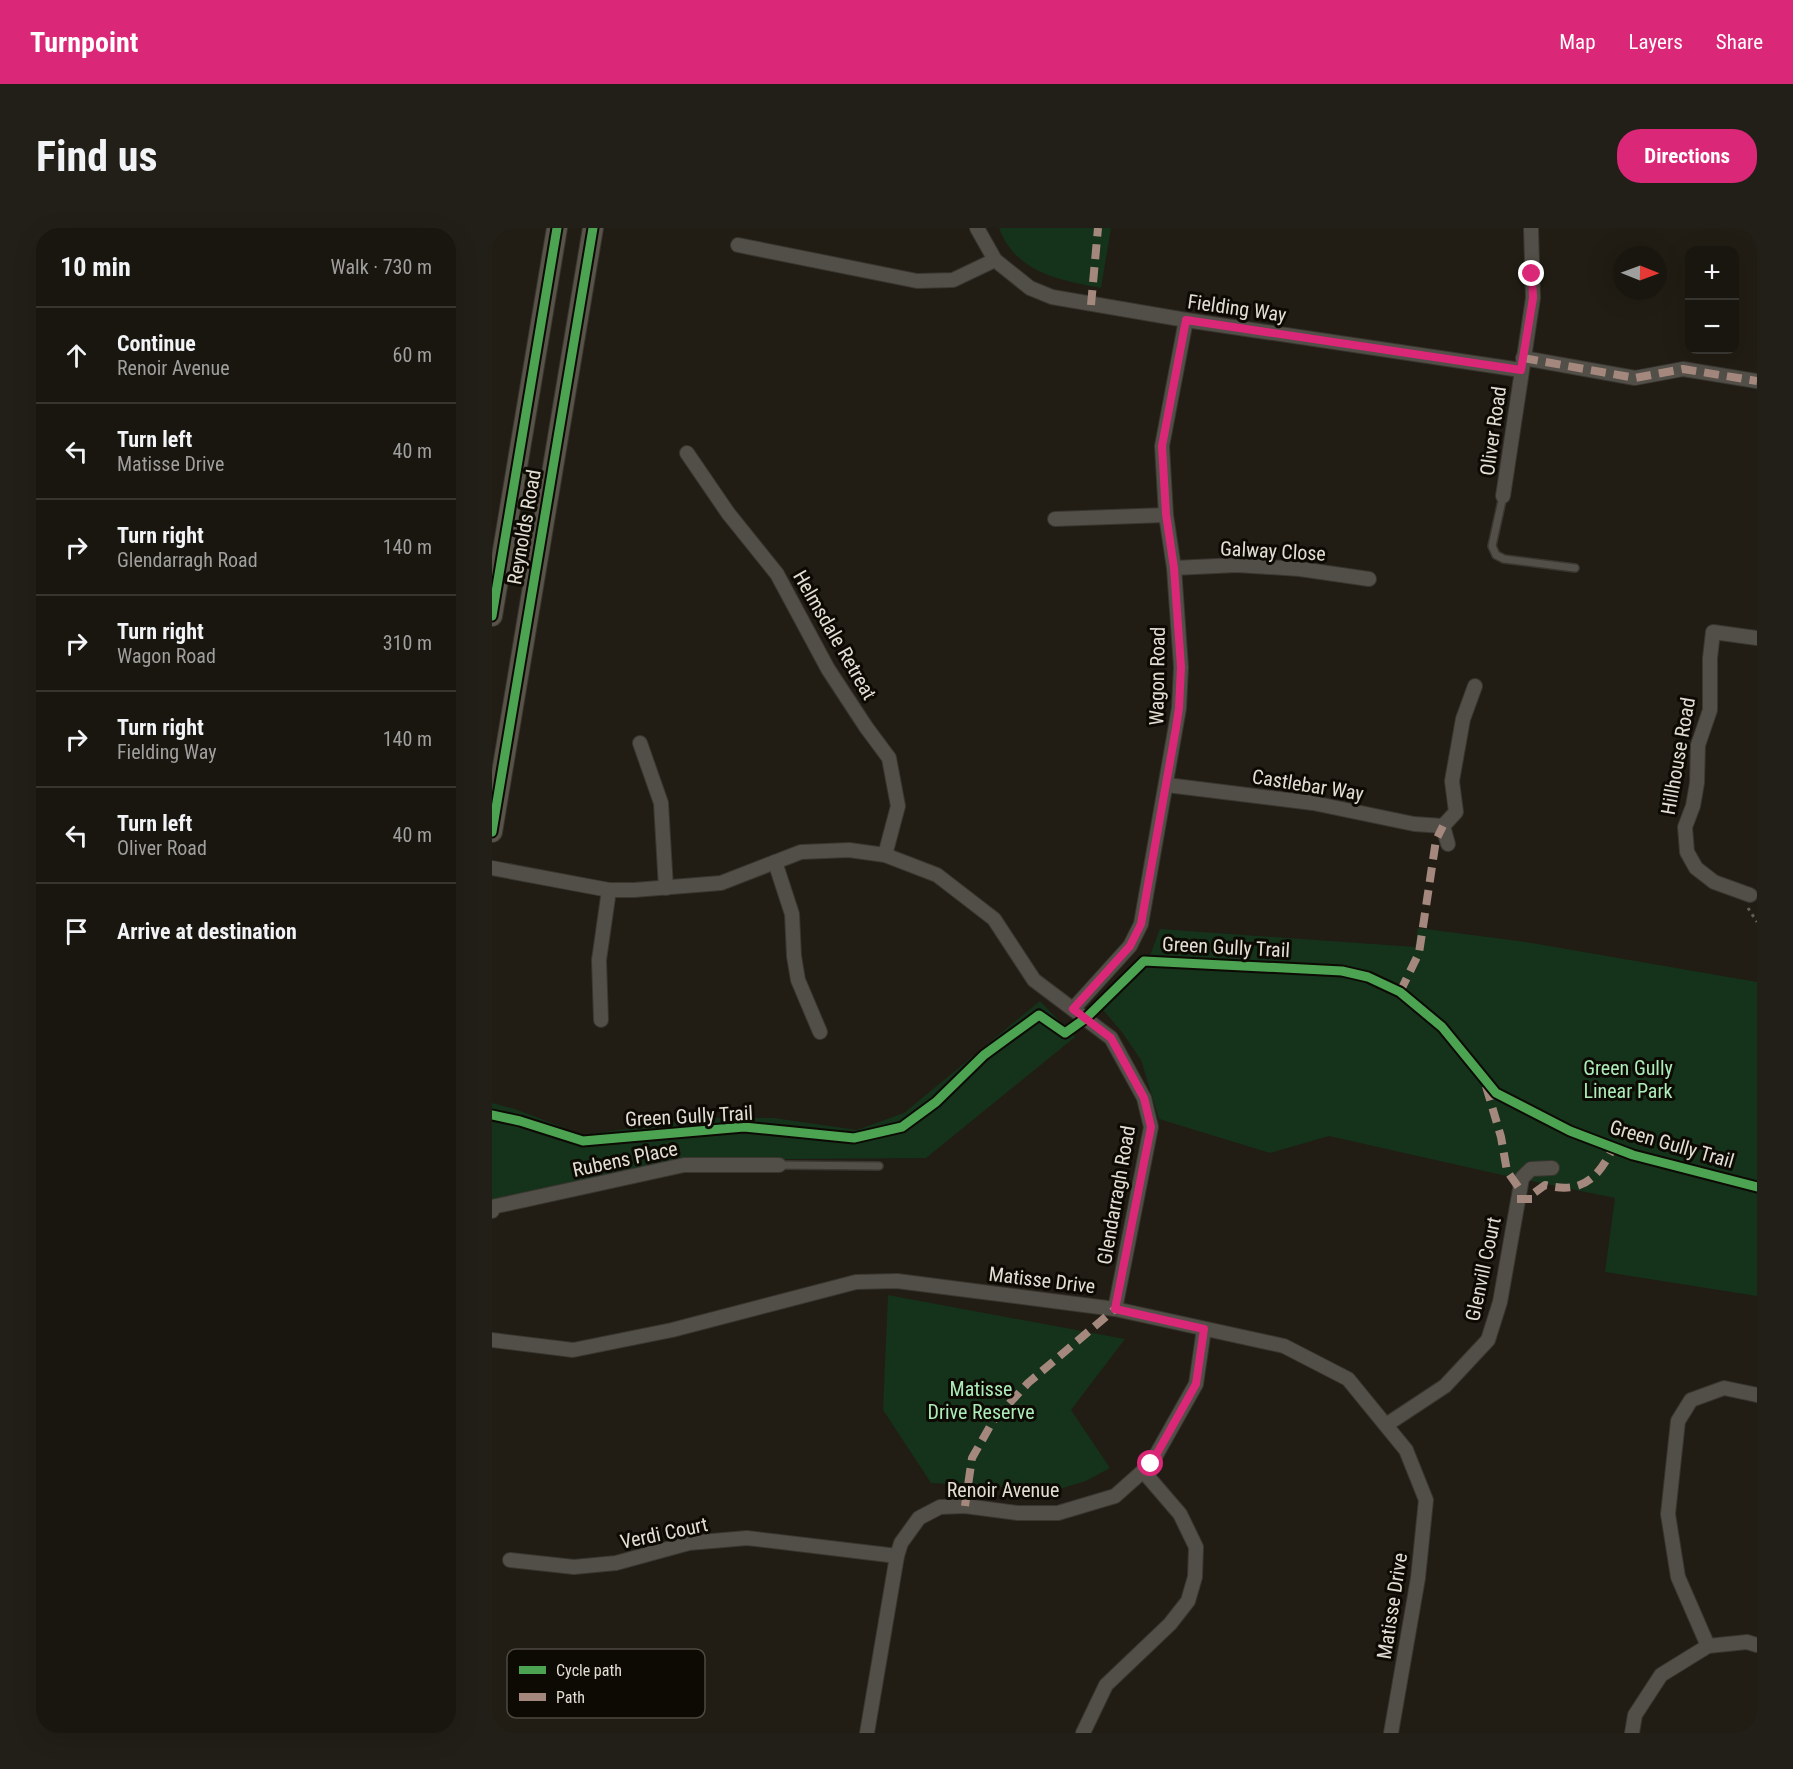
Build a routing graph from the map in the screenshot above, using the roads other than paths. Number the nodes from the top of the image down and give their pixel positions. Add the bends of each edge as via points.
1 (557, 228) edge
2 (593, 228) edge
3 (977, 228) edge
4 (1531, 228) edge
5 (738, 245) dead end
6 (995, 260) junction
7 (1186, 320) junction
8 (1522, 364) junction
9 (1757, 381) edge
10 (687, 453) dead end
11 (1503, 496) joint
12 (1166, 514) junction
13 (1055, 519) dead end
14 (1174, 568) junction
15 (1575, 568) dead end
16 (1369, 579) dead end
17 (492, 616) edge
18 (1757, 638) edge
19 (1475, 686) dead end
20 (640, 743) dead end
21 (1167, 785) junction
22 (495, 788) edge
23 (1443, 826) junction
24 (492, 832) edge
25 (1448, 844) dead end
26 (885, 855) junction
27 (775, 862) junction
28 (492, 868) edge
29 (666, 888) junction
30 (609, 890) junction
31 (1750, 895) dead end
32 (1073, 1009) junction
33 (601, 1020) dead end
34 (820, 1032) dead end
35 (779, 1165) joint
36 (879, 1166) dead end
37 (1552, 1168) dead end
38 (492, 1211) edge
39 (1115, 1309) junction
40 (1204, 1329) junction
41 (492, 1340) edge
42 (1757, 1395) edge
43 (1386, 1425) junction
44 (1143, 1471) junction
45 (897, 1557) junction
46 (510, 1560) dead end
47 (1757, 1645) edge
48 (1708, 1646) junction
49 (867, 1733) edge
50 (1083, 1733) edge
51 (1391, 1733) edge
52 (1632, 1733) edge

1 - 17 main road, Reynolds Road
2 - 22 main road, Reynolds Road
3 - 6 street, Fielding Way
4 - 8 street, Oliver Road via 1533,298
5 - 6 street via 917,281 953,280
6 - 7 street, Fielding Way via 1030,288 1052,297
7 - 8 street, Fielding Way
7 - 12 street, Wagon Road via 1162,446
8 - 9 street, Fielding Way via 1635,378 1683,369
8 - 11 street, Oliver Road
10 - 26 street, Helmsdale Retreat via 777,574 828,669 889,758 898,806
11 - 15 lane via 1492,546 1496,555
12 - 13 street
12 - 14 street, Wagon Road
14 - 16 street, Galway Close via 1300,569
14 - 21 street, Wagon Road via 1181,667
18 - 31 street, Hillhouse Road via 1713,632 1710,710 1698,745 1693,806 1685,827 1687,852 1696,868 1714,882
19 - 23 street via 1463,719 1452,782 1456,812
20 - 29 street via 661,803
21 - 23 street, Castlebar Way via 1313,803 1414,824
21 - 32 street, Wagon Road via 1141,924 1130,946
22 - 24 main road, Reynolds Road
23 - 25 street
26 - 27 street, Glendarragh Road via 849,850 801,852
26 - 32 street, Glendarragh Road via 936,874 994,919 1034,980
27 - 29 street, Glendarragh Road via 721,883
27 - 34 street via 792,914 798,980
28 - 30 street, Glendarragh Road
29 - 30 street, Glendarragh Road
30 - 33 street via 599,960
32 - 39 street, Glendarragh Road via 1111,1038 1144,1098 1151,1127
35 - 36 lane, Rubens Place
35 - 38 street, Rubens Place via 684,1165 492,1207
37 - 43 street, Glenvill Court via 1532,1169 1522,1178 1500,1302 1488,1340 1445,1386
39 - 40 street, Matisse Drive
39 - 41 street, Matisse Drive via 897,1281 856,1282 672,1330 573,1350
40 - 43 street, Matisse Drive via 1284,1346 1348,1379
40 - 44 street, Renoir Avenue via 1196,1384 1151,1464
42 - 48 street via 1724,1388 1692,1400 1678,1421 1668,1514 1678,1577
43 - 51 street, Matisse Drive via 1406,1450 1426,1500 1418,1578
44 - 45 street, Renoir Avenue via 1115,1496 1058,1513 940,1507 919,1518 901,1543
44 - 50 street via 1180,1514 1196,1547 1195,1577 1188,1601 1170,1624 1106,1685
45 - 46 street, Verdi Court via 747,1538 689,1543 616,1563 574,1567
45 - 49 street, Renoir Avenue
47 - 48 street via 1747,1642
48 - 52 street via 1661,1675 1635,1715

